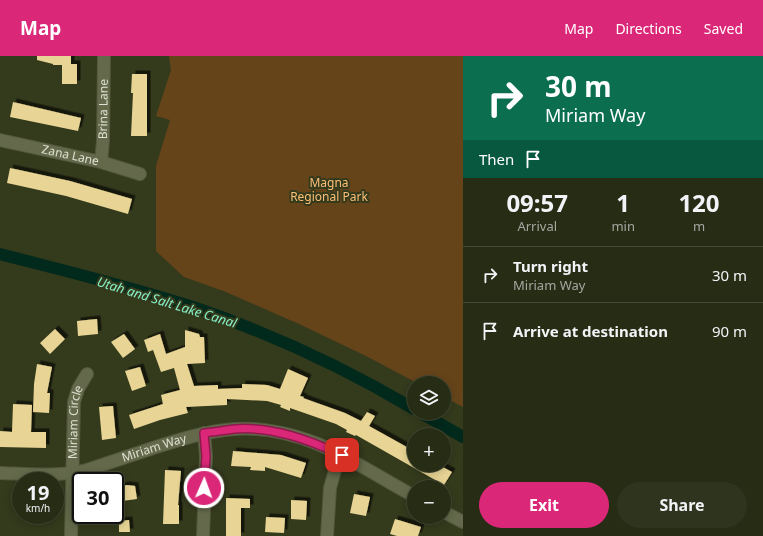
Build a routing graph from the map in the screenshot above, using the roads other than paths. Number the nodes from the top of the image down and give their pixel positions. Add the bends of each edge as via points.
1 (104, 56) edge
2 (0, 140) edge
3 (100, 162) junction
4 (140, 174) dead end
5 (87, 374) dead end
6 (204, 433) junction
7 (342, 455) junction
8 (72, 472) edge
9 (77, 472) edge
10 (0, 473) edge
11 (72, 473) joint
12 (407, 492) edge
13 (451, 516) edge
14 (463, 522) edge
15 (71, 536) edge
16 (203, 536) edge
17 (327, 536) edge

1 - 3 street, Brina Lane via 103,141
2 - 3 street, Zana Lane
3 - 4 street, Zana Lane
5 - 8 street, Miriam Circle via 74,402
6 - 7 street, Miriam Way via 236,429 265,430 317,444
6 - 9 street, Miriam Way
6 - 16 street via 206,456
7 - 12 street, Miriam Way
7 - 17 street via 330,488
10 - 11 street, Miriam Way
11 - 15 street, Miriam Circle
13 - 14 street

